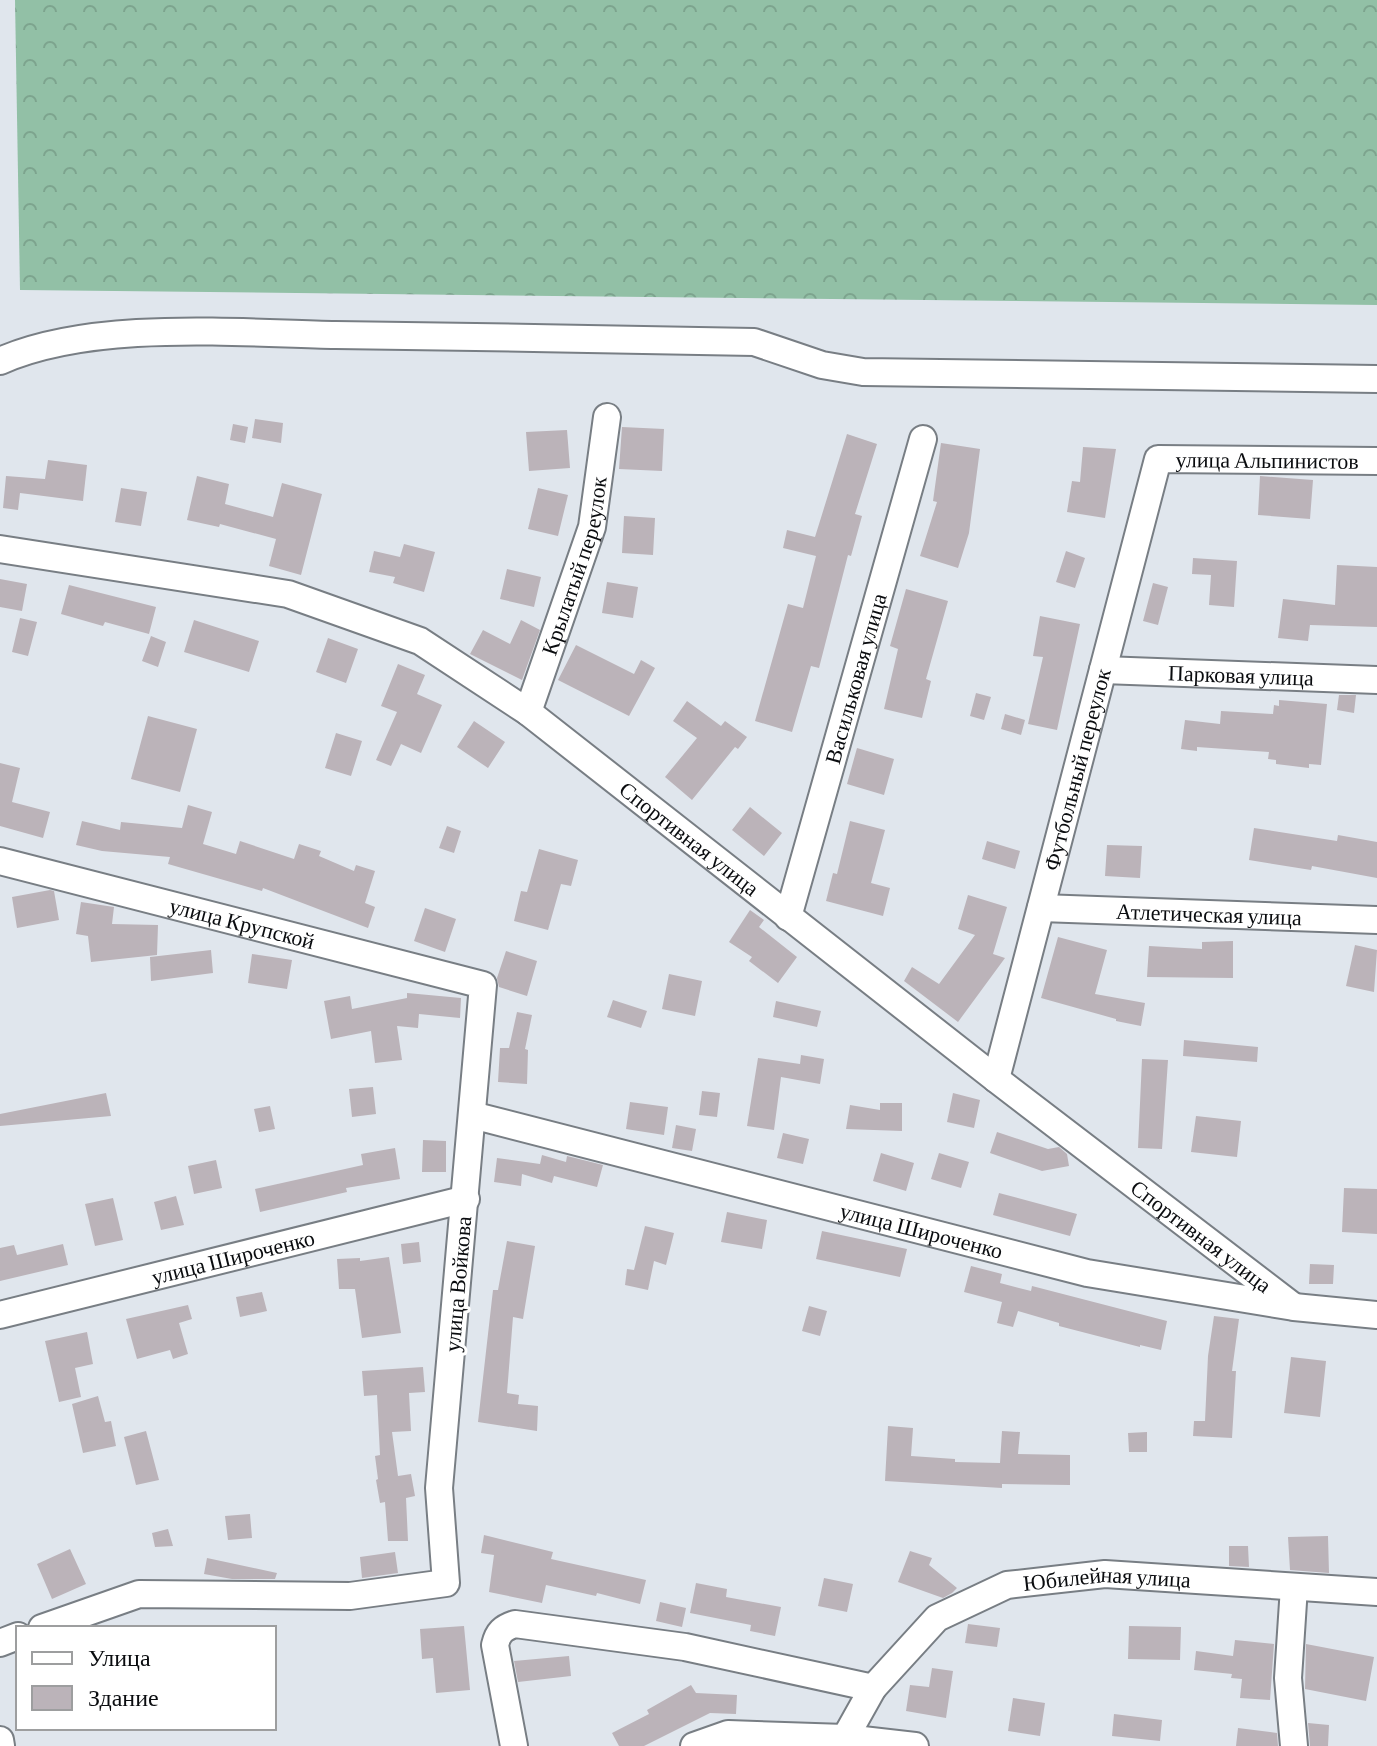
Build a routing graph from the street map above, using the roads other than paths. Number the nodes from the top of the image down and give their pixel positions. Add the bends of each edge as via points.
1 (0, 361) edge
2 (1377, 379) edge
3 (607, 417) dead end
4 (923, 439) dead end
5 (1158, 459) joint
6 (1377, 461) edge
7 (0, 549) edge
8 (1103, 670) junction
9 (1377, 680) edge
10 (528, 712) junction
11 (0, 861) edge
12 (1041, 908) junction
13 (788, 917) junction
14 (1377, 920) edge
15 (483, 985) joint
16 (996, 1079) junction
17 (472, 1115) junction
18 (466, 1199) junction
19 (1294, 1307) junction
20 (0, 1315) edge
21 (1377, 1315) edge
22 (1294, 1587) junction
23 (1377, 1592) edge
24 (48, 1626) edge
25 (873, 1688) junction
26 (845, 1738) junction
27 (514, 1746) edge
28 (694, 1746) edge
29 (915, 1746) edge
30 (1294, 1746) edge

1 - 2 street via 30,348 85,338 187,333 754,342 822,365 863,372
3 - 10 street, Крылатый переулок via 592,527
4 - 13 street, Васильковая улица
5 - 6 street, улица Альпинистов
5 - 8 street, Футбольный переулок
7 - 10 street, Спортивная улица via 288,594 420,641
8 - 9 street, Парковая улица
8 - 12 street, Футбольный переулок
10 - 13 street, Спортивная улица
11 - 15 street, улица Крупской
12 - 14 street, Атлетическая улица
12 - 16 street, Футбольный переулок
13 - 16 street, Спортивная улица
15 - 17 street, улица Войкова
16 - 19 street, Спортивная улица
17 - 18 street, улица Войкова
17 - 19 street, улица Широченко via 1087,1273
18 - 20 street, улица Широченко
18 - 24 street, улица Войкова via 439,1488 446,1583 350,1596 139,1594
19 - 21 street, улица Широченко
22 - 23 street, Юбилейная улица
22 - 25 street, Юбилейная улица via 1105,1574 1007,1585 937,1618
22 - 30 street via 1288,1678
25 - 26 street, Юбилейная улица
25 - 27 street via 685,1647 515,1624 498,1633 495,1645
26 - 28 street via 728,1734
26 - 29 street

